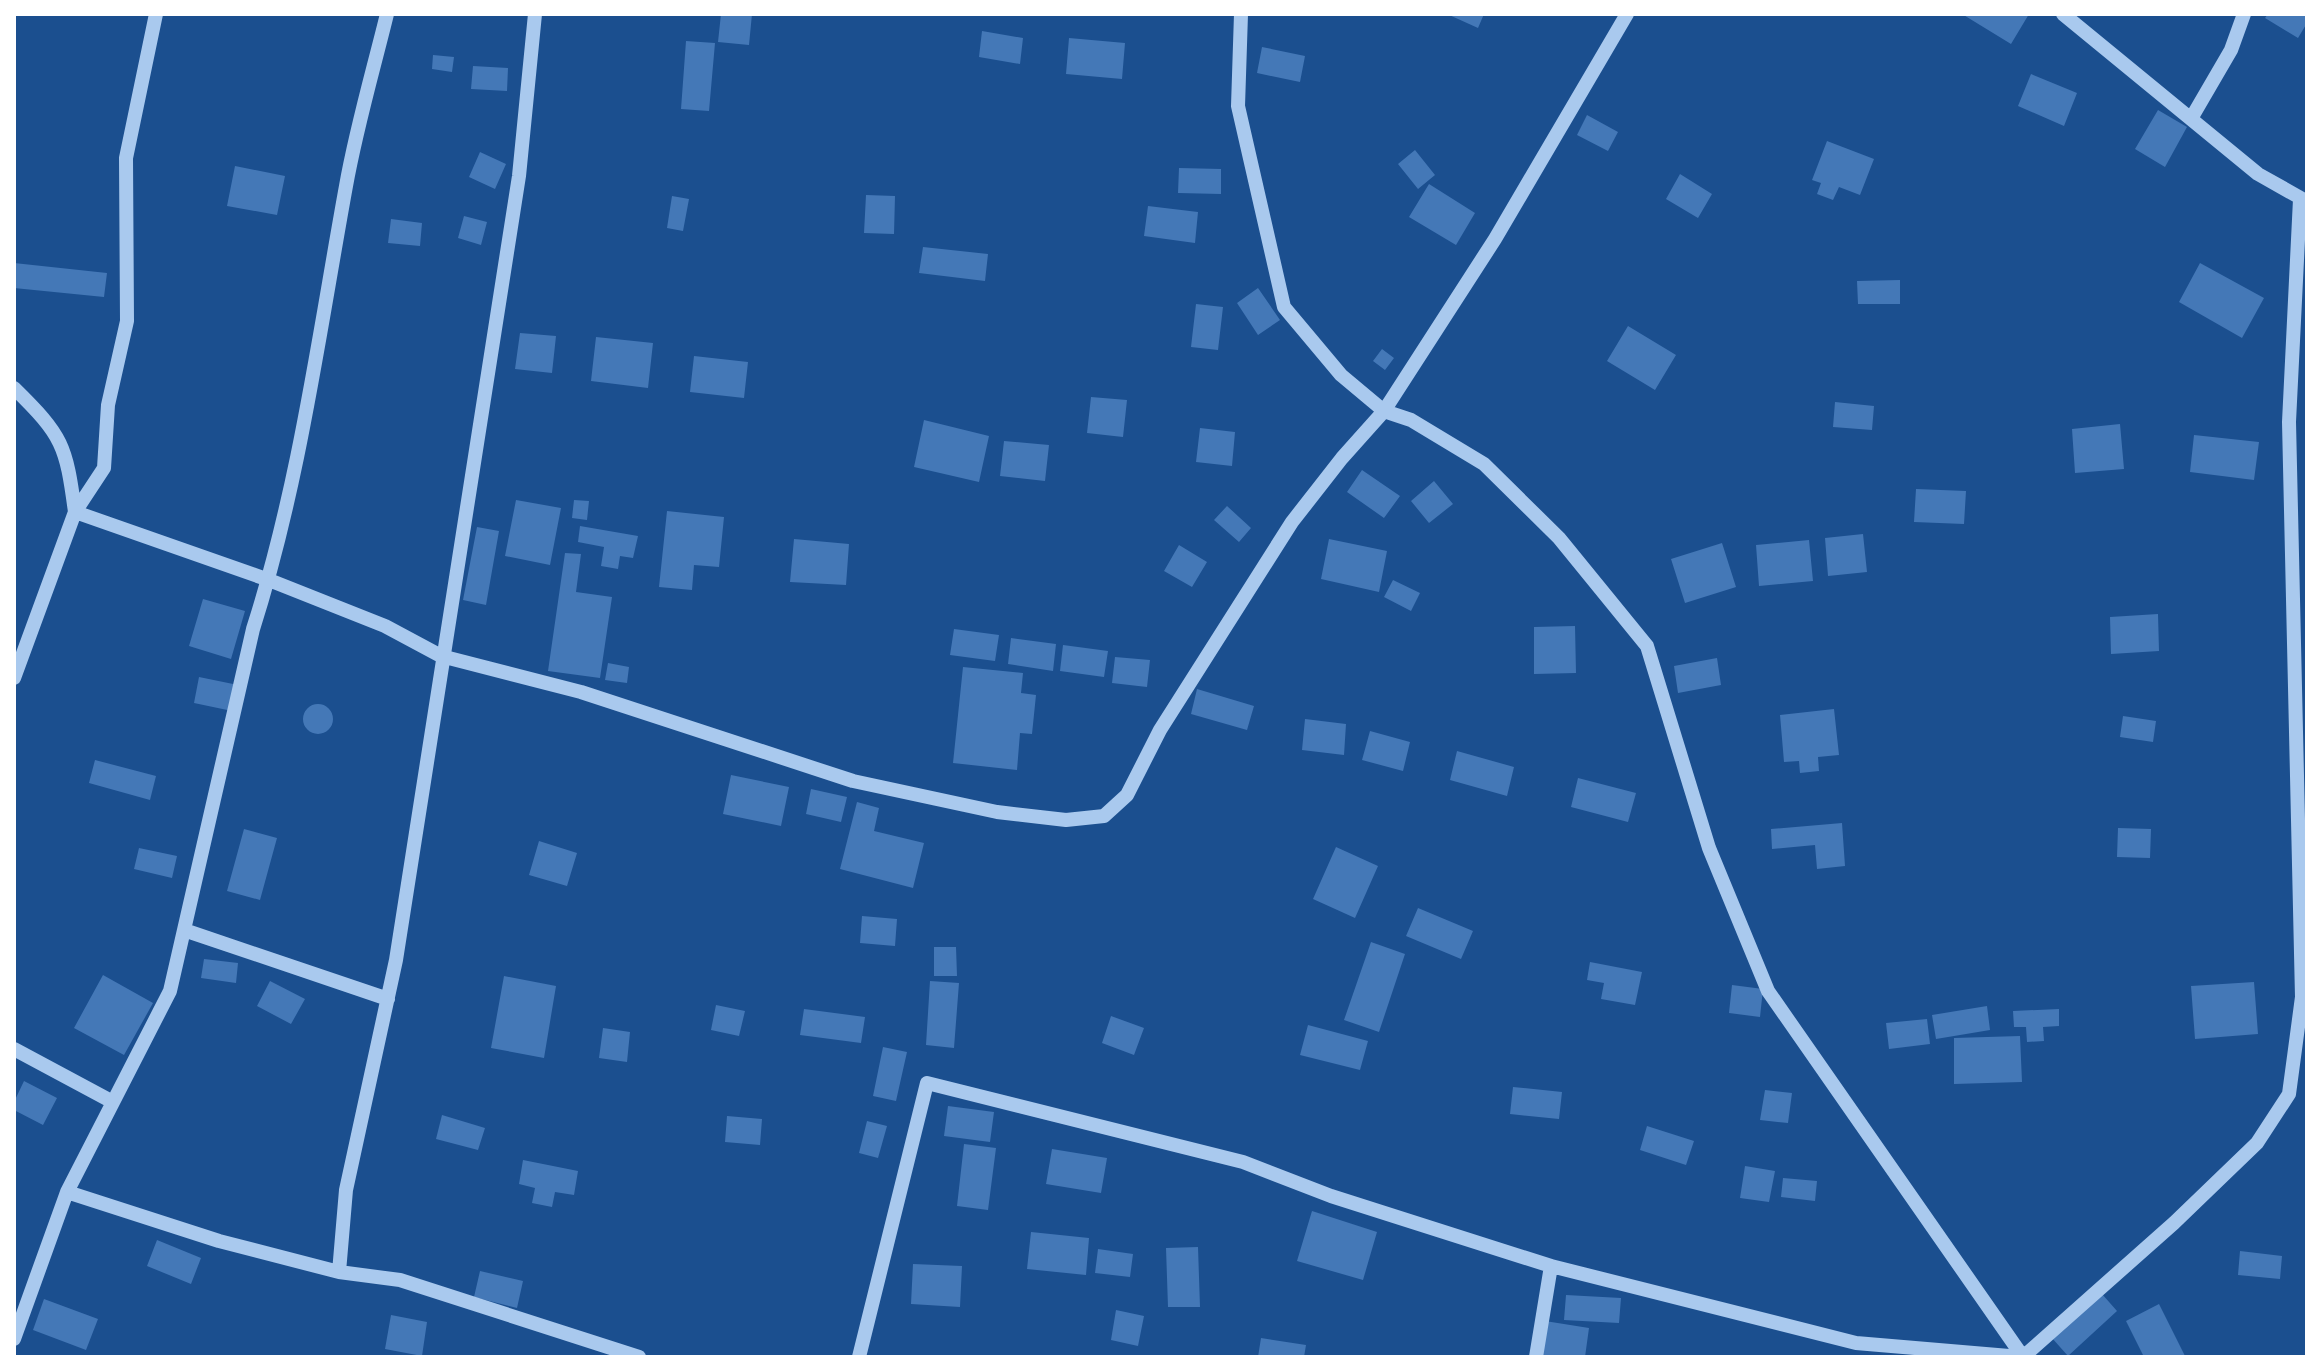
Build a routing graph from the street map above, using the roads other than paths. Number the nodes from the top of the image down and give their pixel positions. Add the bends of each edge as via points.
1 (156, 14) edge
2 (387, 14) edge
3 (535, 14) edge
4 (1241, 14) edge
5 (1627, 14) edge
6 (2063, 14) edge
7 (2244, 14) edge
8 (2192, 117) junction
9 (2304, 200) edge
10 (14, 388) edge
11 (1384, 411) junction
12 (75, 512) junction
13 (269, 580) junction
14 (441, 656) junction
15 (14, 678) edge
16 (184, 930) junction
17 (388, 999) junction
18 (14, 1049) edge
19 (111, 1101) junction
20 (67, 1192) junction
21 (1551, 1266) junction
22 (339, 1272) junction
23 (14, 1339) edge
24 (639, 1357) edge
25 (859, 1357) edge
26 (1536, 1357) edge
27 (2022, 1357) edge

1 - 12 street via 126,158 127,321 108,405 104,468
2 - 13 street via 346,183 316,365
3 - 14 street via 519,176
4 - 11 street via 1238,106 1284,307 1341,375
5 - 11 street via 1495,239
6 - 8 street
7 - 8 street via 2231,50
8 - 9 street via 2258,174
9 - 27 street via 2289,422 2302,997 2289,1094 2257,1143
10 - 12 street via 49,423 68,456
11 - 14 street via 1292,522 1160,730 1127,795 1104,816 1066,820 997,812 853,781 581,692
11 - 27 street via 1411,420 1484,464 1559,538 1647,646 1709,848 1768,991
12 - 13 street
12 - 15 street
13 - 14 street via 385,626
13 - 16 street
14 - 17 street
16 - 17 street
16 - 19 street via 170,991
17 - 22 street via 346,1190
18 - 19 street
19 - 20 street
20 - 22 street via 219,1241
20 - 23 street
21 - 25 street via 1331,1196 1243,1162 927,1083
21 - 26 street
21 - 27 street via 1856,1343
22 - 24 street via 400,1280

